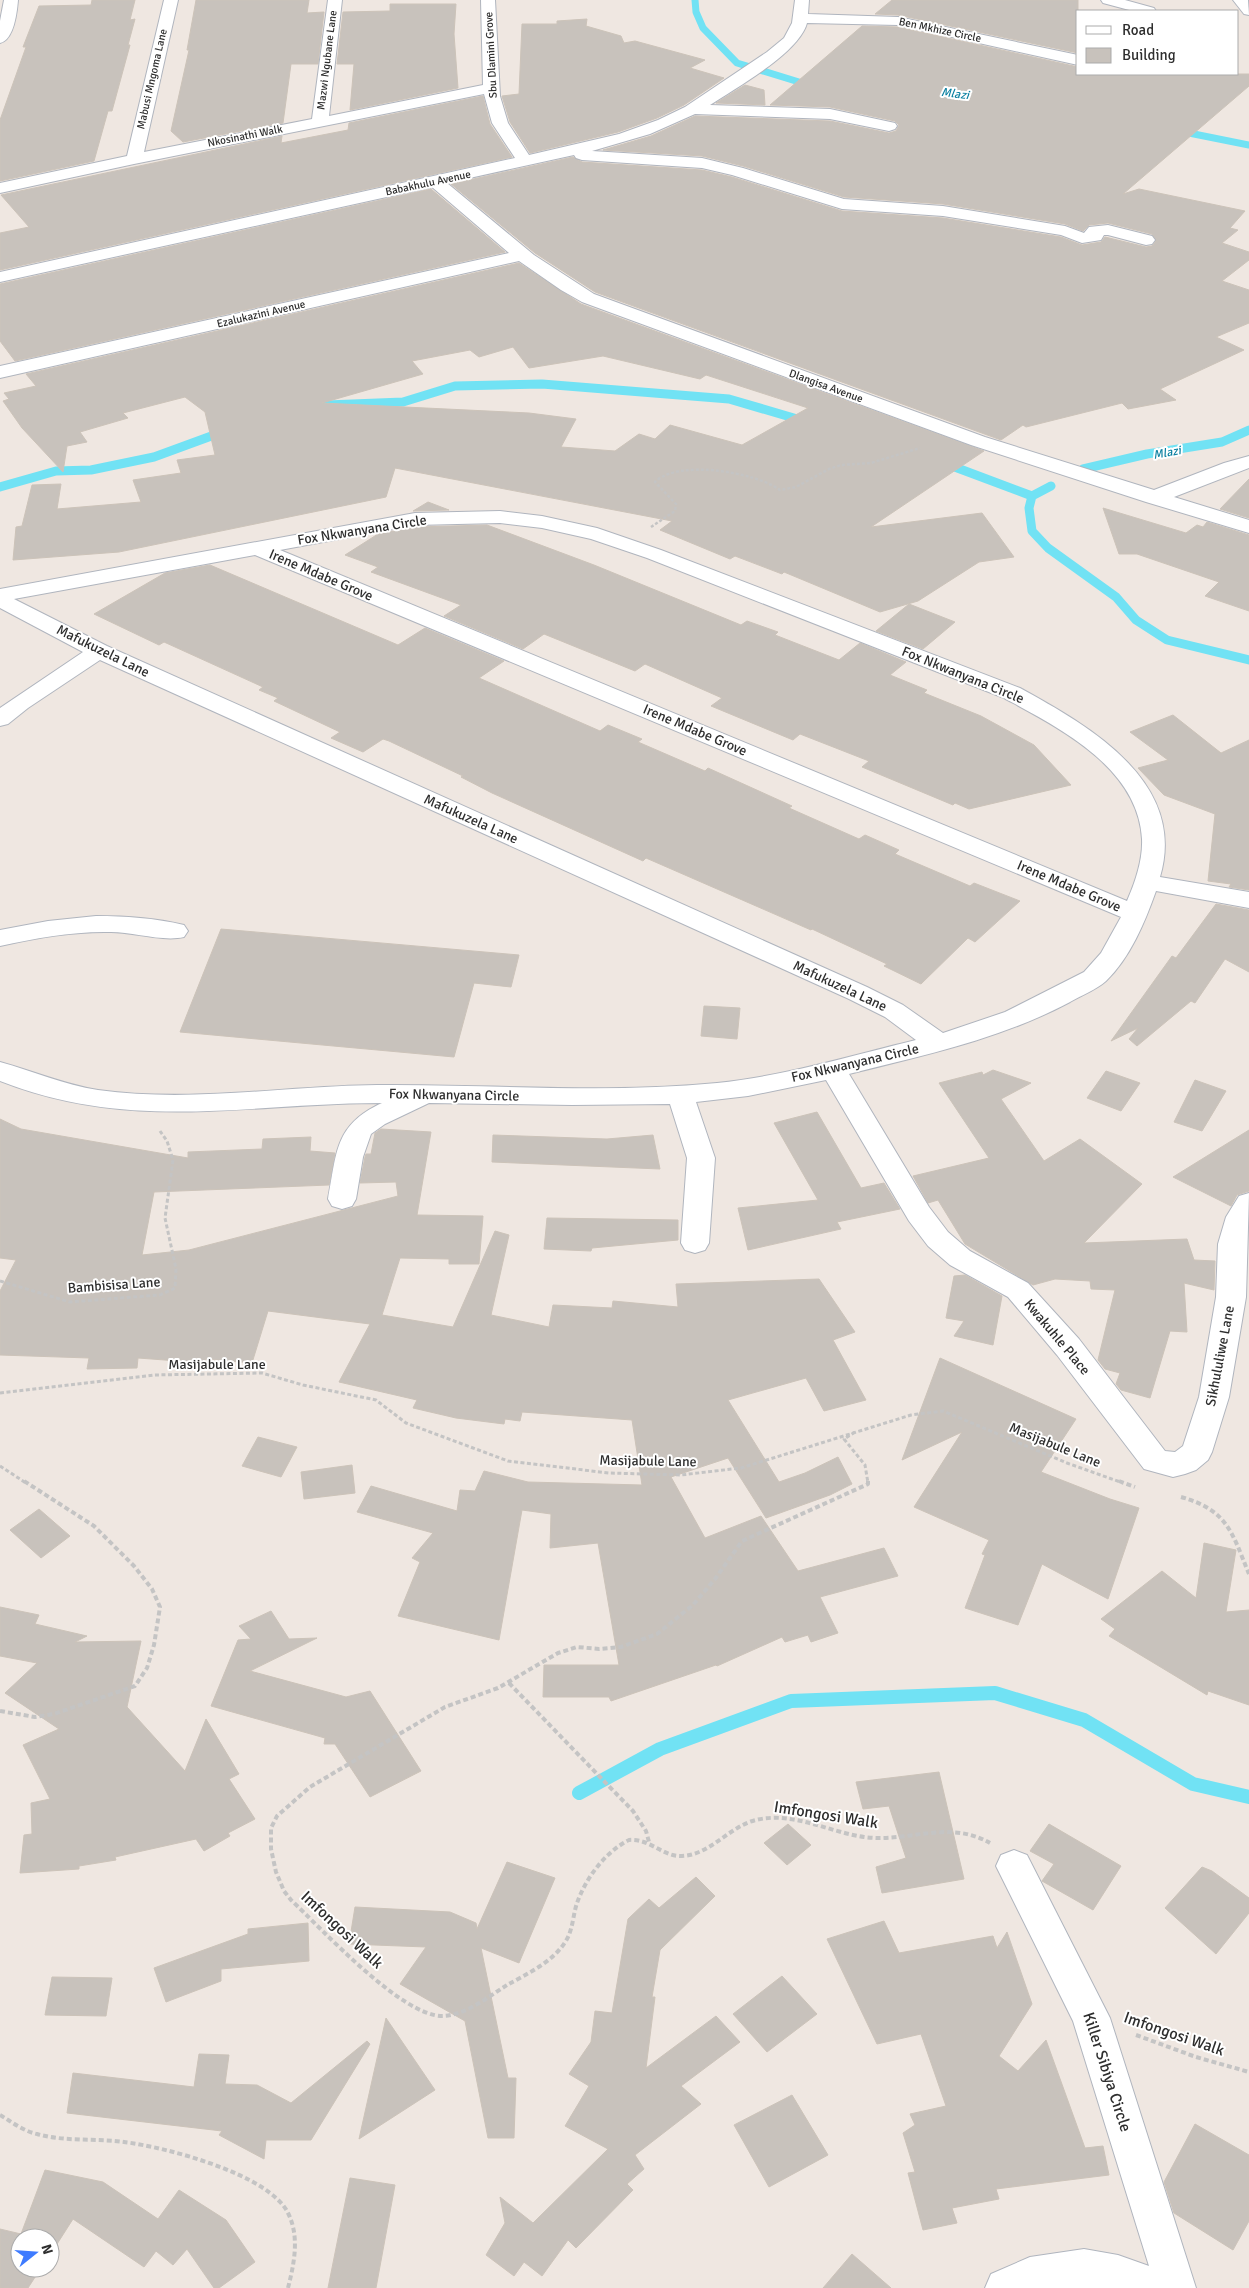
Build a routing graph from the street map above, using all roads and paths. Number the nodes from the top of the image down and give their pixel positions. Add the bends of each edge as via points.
1 (11, 0) edge
2 (171, 0) edge
3 (335, 0) edge
4 (488, 0) edge
5 (802, 0) edge
6 (1108, 0) edge
7 (1240, 0) edge
8 (1145, 10) edge
9 (1249, 11) edge
10 (800, 18) junction
11 (0, 39) edge
12 (1076, 60) edge
13 (491, 88) junction
14 (691, 109) junction
15 (320, 121) junction
16 (889, 126) dead end
17 (561, 153) junction
18 (134, 159) junction
19 (526, 161) junction
20 (435, 181) junction
21 (0, 188) edge
22 (1146, 240) dead end
23 (522, 255) junction
24 (0, 277) edge
25 (0, 372) edge
26 (926, 445) dead end
27 (1249, 462) edge
28 (1153, 498) junction
29 (1249, 527) edge
30 (625, 544) junction
31 (257, 548) junction
32 (0, 595) edge
33 (0, 600) edge
34 (99, 651) junction
35 (0, 719) edge
36 (1147, 882) junction
37 (1249, 900) edge
38 (1133, 913) junction
39 (174, 931) dead end
40 (0, 938) edge
41 (939, 1043) junction
42 (833, 1069) junction
43 (0, 1071) edge
44 (428, 1094) junction
45 (680, 1094) junction
46 (128, 1102) junction
47 (342, 1200) dead end
48 (1249, 1203) edge
49 (695, 1243) dead end
50 (0, 1282) edge
51 (0, 1393) edge
52 (855, 1432) junction
53 (1147, 1452) joint
54 (0, 1466) edge
55 (1144, 1489) dead end
56 (1178, 1496) dead end
57 (1249, 1574) edge
58 (508, 1683) junction
59 (0, 1711) edge
60 (649, 1842) junction
61 (1014, 1866) joint
62 (1092, 2018) junction
63 (1249, 2072) edge
64 (0, 2115) edge
65 (288, 2288) edge
66 (1005, 2288) edge
67 (1154, 2288) edge
68 (1176, 2288) edge

1 - 11 street via 10,14
2 - 18 street, Mabusi Mngoma Lane
3 - 15 street, Mazwi Ngubane Lane
4 - 13 street, Sbu Dlamini Grove
5 - 10 street, Babakhulu Avenue
6 - 8 street
7 - 9 street
10 - 12 street, Ben Mkhize Circle via 898,21
10 - 14 street, Babakhulu Avenue via 794,36 765,60
13 - 15 street, Nkosinathi Walk
13 - 19 street, Sbu Dlamini Grove via 500,124
14 - 16 street via 830,114
14 - 17 street, Babakhulu Avenue via 657,126
15 - 18 street, Nkosinathi Walk
17 - 19 street, Babakhulu Avenue
17 - 22 street via 702,163 842,204 943,211 1065,231 1082,238 1108,230
18 - 21 street, Nkosinathi Walk
19 - 20 street, Babakhulu Avenue
20 - 23 street, Dlangisa Avenue
20 - 24 street, Babakhulu Avenue
23 - 25 street, Ezalukazini Avenue
23 - 28 street, Dlangisa Avenue via 570,289 608,306 978,442
26 - 30 path via 871,463 841,465 796,487 780,490 729,472 676,471 662,475 655,482 676,504 675,511
27 - 28 street
28 - 29 street, Dlangisa Avenue
30 - 31 street, Fox Nkwanyana Circle via 597,534 500,516 415,519
30 - 36 street, Fox Nkwanyana Circle via 1012,693 1058,717 1092,741 1126,772 1144,798 1154,826 1154,857
31 - 32 street, Fox Nkwanyana Circle
31 - 38 street, Irene Mdabe Grove
33 - 34 street, Mafukuzela Lane
34 - 35 street
34 - 41 street, Mafukuzela Lane via 858,994 894,1011
36 - 37 street
36 - 38 street, Fox Nkwanyana Circle
38 - 41 street, Fox Nkwanyana Circle via 1114,954 1096,976 1036,1011 994,1028
39 - 40 street via 102,924
41 - 42 street, Fox Nkwanyana Circle
42 - 45 street, Fox Nkwanyana Circle via 758,1085
42 - 53 street, Kwakuhle Place via 919,1214 938,1239 960,1258 1018,1290 1068,1347
43 - 46 street, Fox Nkwanyana Circle via 57,1091
44 - 45 street, Fox Nkwanyana Circle via 605,1097
44 - 46 street, Fox Nkwanyana Circle
44 - 47 street via 380,1114 357,1133
45 - 49 street via 701,1158
46 - 50 path, Bambisisa Lane via 162,1132 173,1160 166,1218 176,1269 175,1288 160,1295 70,1302
48 - 53 street, Sikhululiwe Lane via 1240,1217 1232,1244 1231,1297 1214,1397 1198,1452 1185,1462 1173,1465 1154,1461
51 - 52 path, Masijabule Lane via 154,1376 262,1372 303,1385 376,1400 406,1423 508,1461 609,1473 681,1475 724,1471
52 - 55 path, Masijabule Lane via 911,1415 943,1411 1067,1463 1124,1485
52 - 58 path, Imfongosi Walk via 844,1439 865,1465 868,1484 742,1541 680,1620 654,1636 628,1645 600,1649 577,1647 539,1663
54 - 59 path via 94,1526 134,1566 152,1589 160,1607 147,1668 135,1686 54,1714 35,1717
56 - 57 path via 1206,1503 1216,1511 1226,1522
58 - 60 path via 623,1801 646,1831
58 - 60 path, Imfongosi Walk via 452,1703 379,1748 313,1783 296,1798 275,1819 271,1834 271,1854 287,1896 405,2002 424,2013 441,2016 476,2003 547,1959 565,1943 578,1901 602,1863 623,1842 635,1839
60 - 61 path, Imfongosi Walk via 658,1849 684,1856 743,1823 766,1818 786,1819 870,1838 963,1830 987,1840
61 - 62 street, Killer Sibiya Circle
62 - 63 path, Imfongosi Walk via 1196,2057
62 - 68 street, Killer Sibiya Circle
64 - 65 path via 26,2131 58,2137 134,2142 217,2164 264,2189 287,2210 294,2228 296,2247
66 - 67 street via 1030,2276 1084,2269 1118,2274

